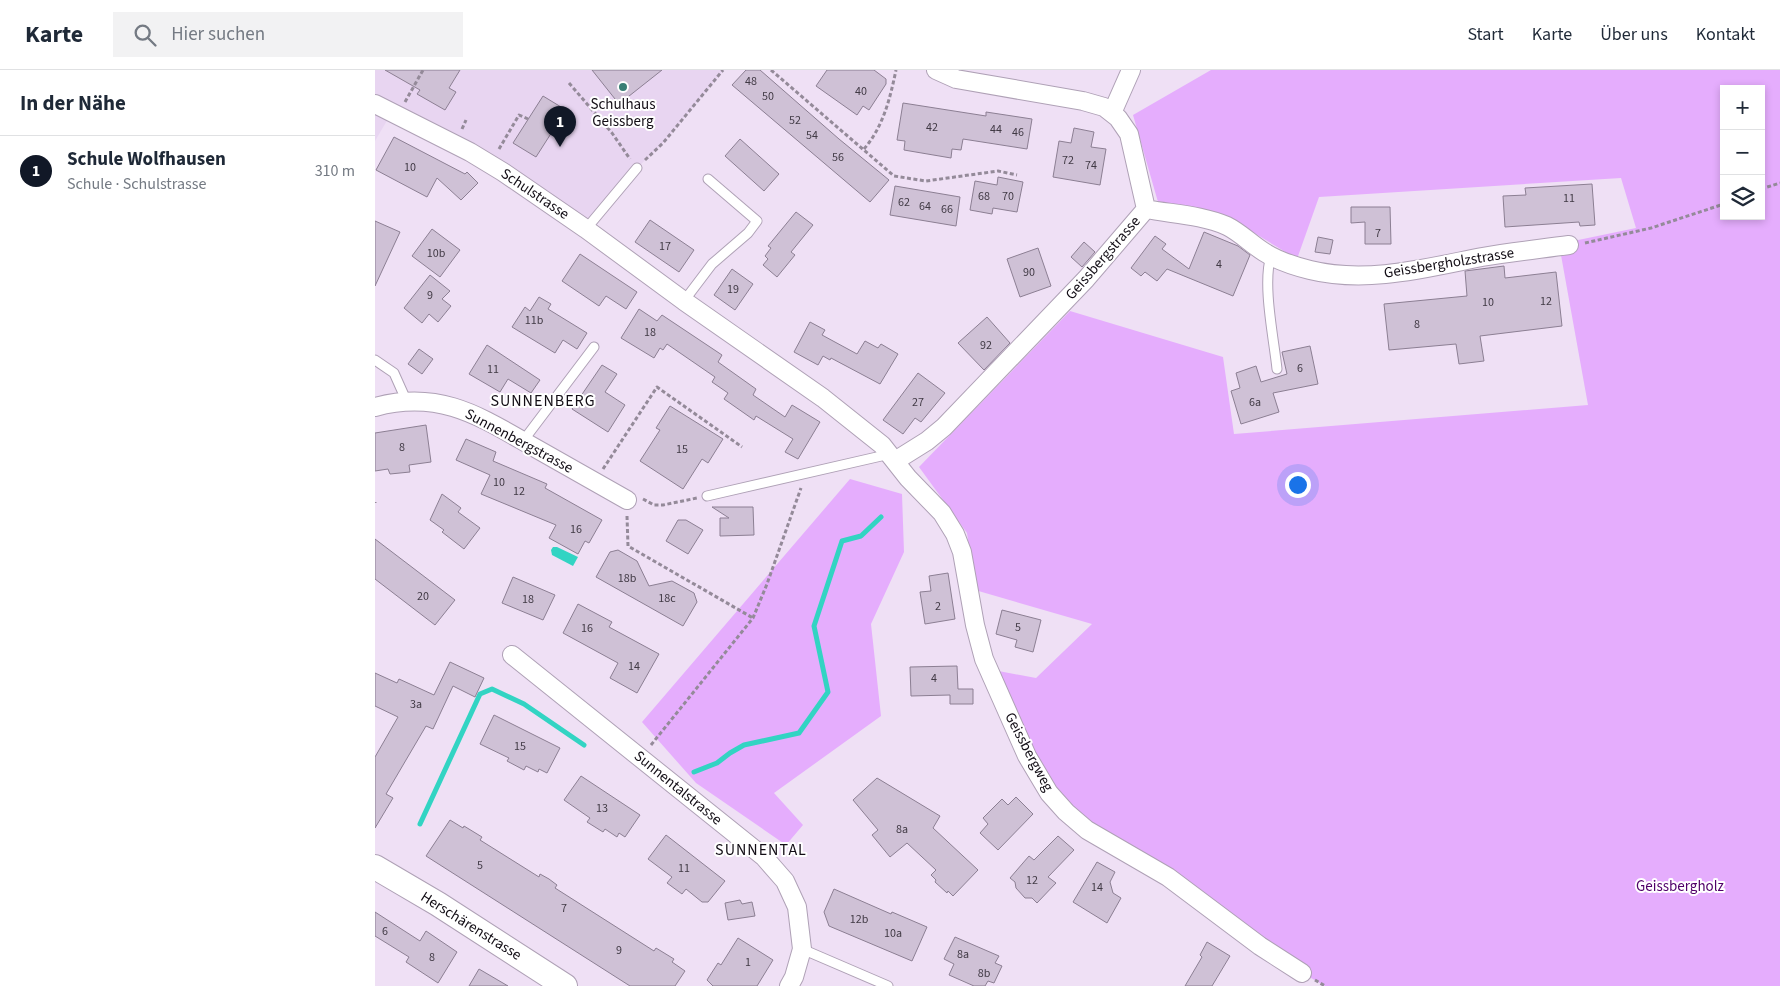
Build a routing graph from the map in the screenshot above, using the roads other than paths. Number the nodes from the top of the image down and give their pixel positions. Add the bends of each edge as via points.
1 (936, 70) edge
2 (1131, 70) edge
3 (375, 104) edge
4 (1112, 113) junction
5 (637, 168) road end
6 (708, 179) dead end
7 (1146, 209) junction
8 (586, 229) junction
9 (1569, 245) road end
10 (1271, 256) junction
11 (684, 301) junction
12 (595, 347) dead end
13 (375, 360) edge
14 (1277, 369) dead end
15 (407, 402) junction
16 (375, 407) edge
17 (523, 441) junction
18 (892, 457) junction
19 (707, 496) road end
20 (627, 500) road end
21 (512, 654) dead end
22 (375, 867) edge
23 (802, 949) junction
24 (1302, 973) dead end
25 (565, 986) edge
26 (789, 986) edge
27 (888, 986) edge

1 - 4 street, Geissbergstrasse via 956,79 1089,102
2 - 4 street
3 - 8 street, Schulstrasse via 470,152
4 - 7 street, Geissbergstrasse via 1129,134
5 - 8 lane
6 - 11 lane via 757,221 712,264
7 - 10 street, Geissbergholzstrasse via 1225,225
7 - 18 street, Geissbergstrasse via 1086,278 944,427 927,441
8 - 11 street, Schulstrasse
9 - 10 street, Geissbergholzstrasse via 1385,274 1322,272
10 - 14 lane via 1268,283
11 - 18 street, Schulstrasse via 843,413
12 - 17 lane
13 - 15 lane via 394,372
15 - 16 street, Sunnenbergstrasse
15 - 17 street, Sunnenbergstrasse via 433,402 471,412
17 - 20 street, Sunnenbergstrasse
18 - 19 lane
18 - 24 street, Geissbergweg via 942,513 955,534 962,552 975,625 986,664 1027,756 1053,798 1087,830 1168,877 1260,946
21 - 23 street, Sunnentalstrasse via 764,858 785,881 797,907
22 - 25 street, Herschärenstrasse
23 - 26 street, Sunnentalstrasse
23 - 27 lane

